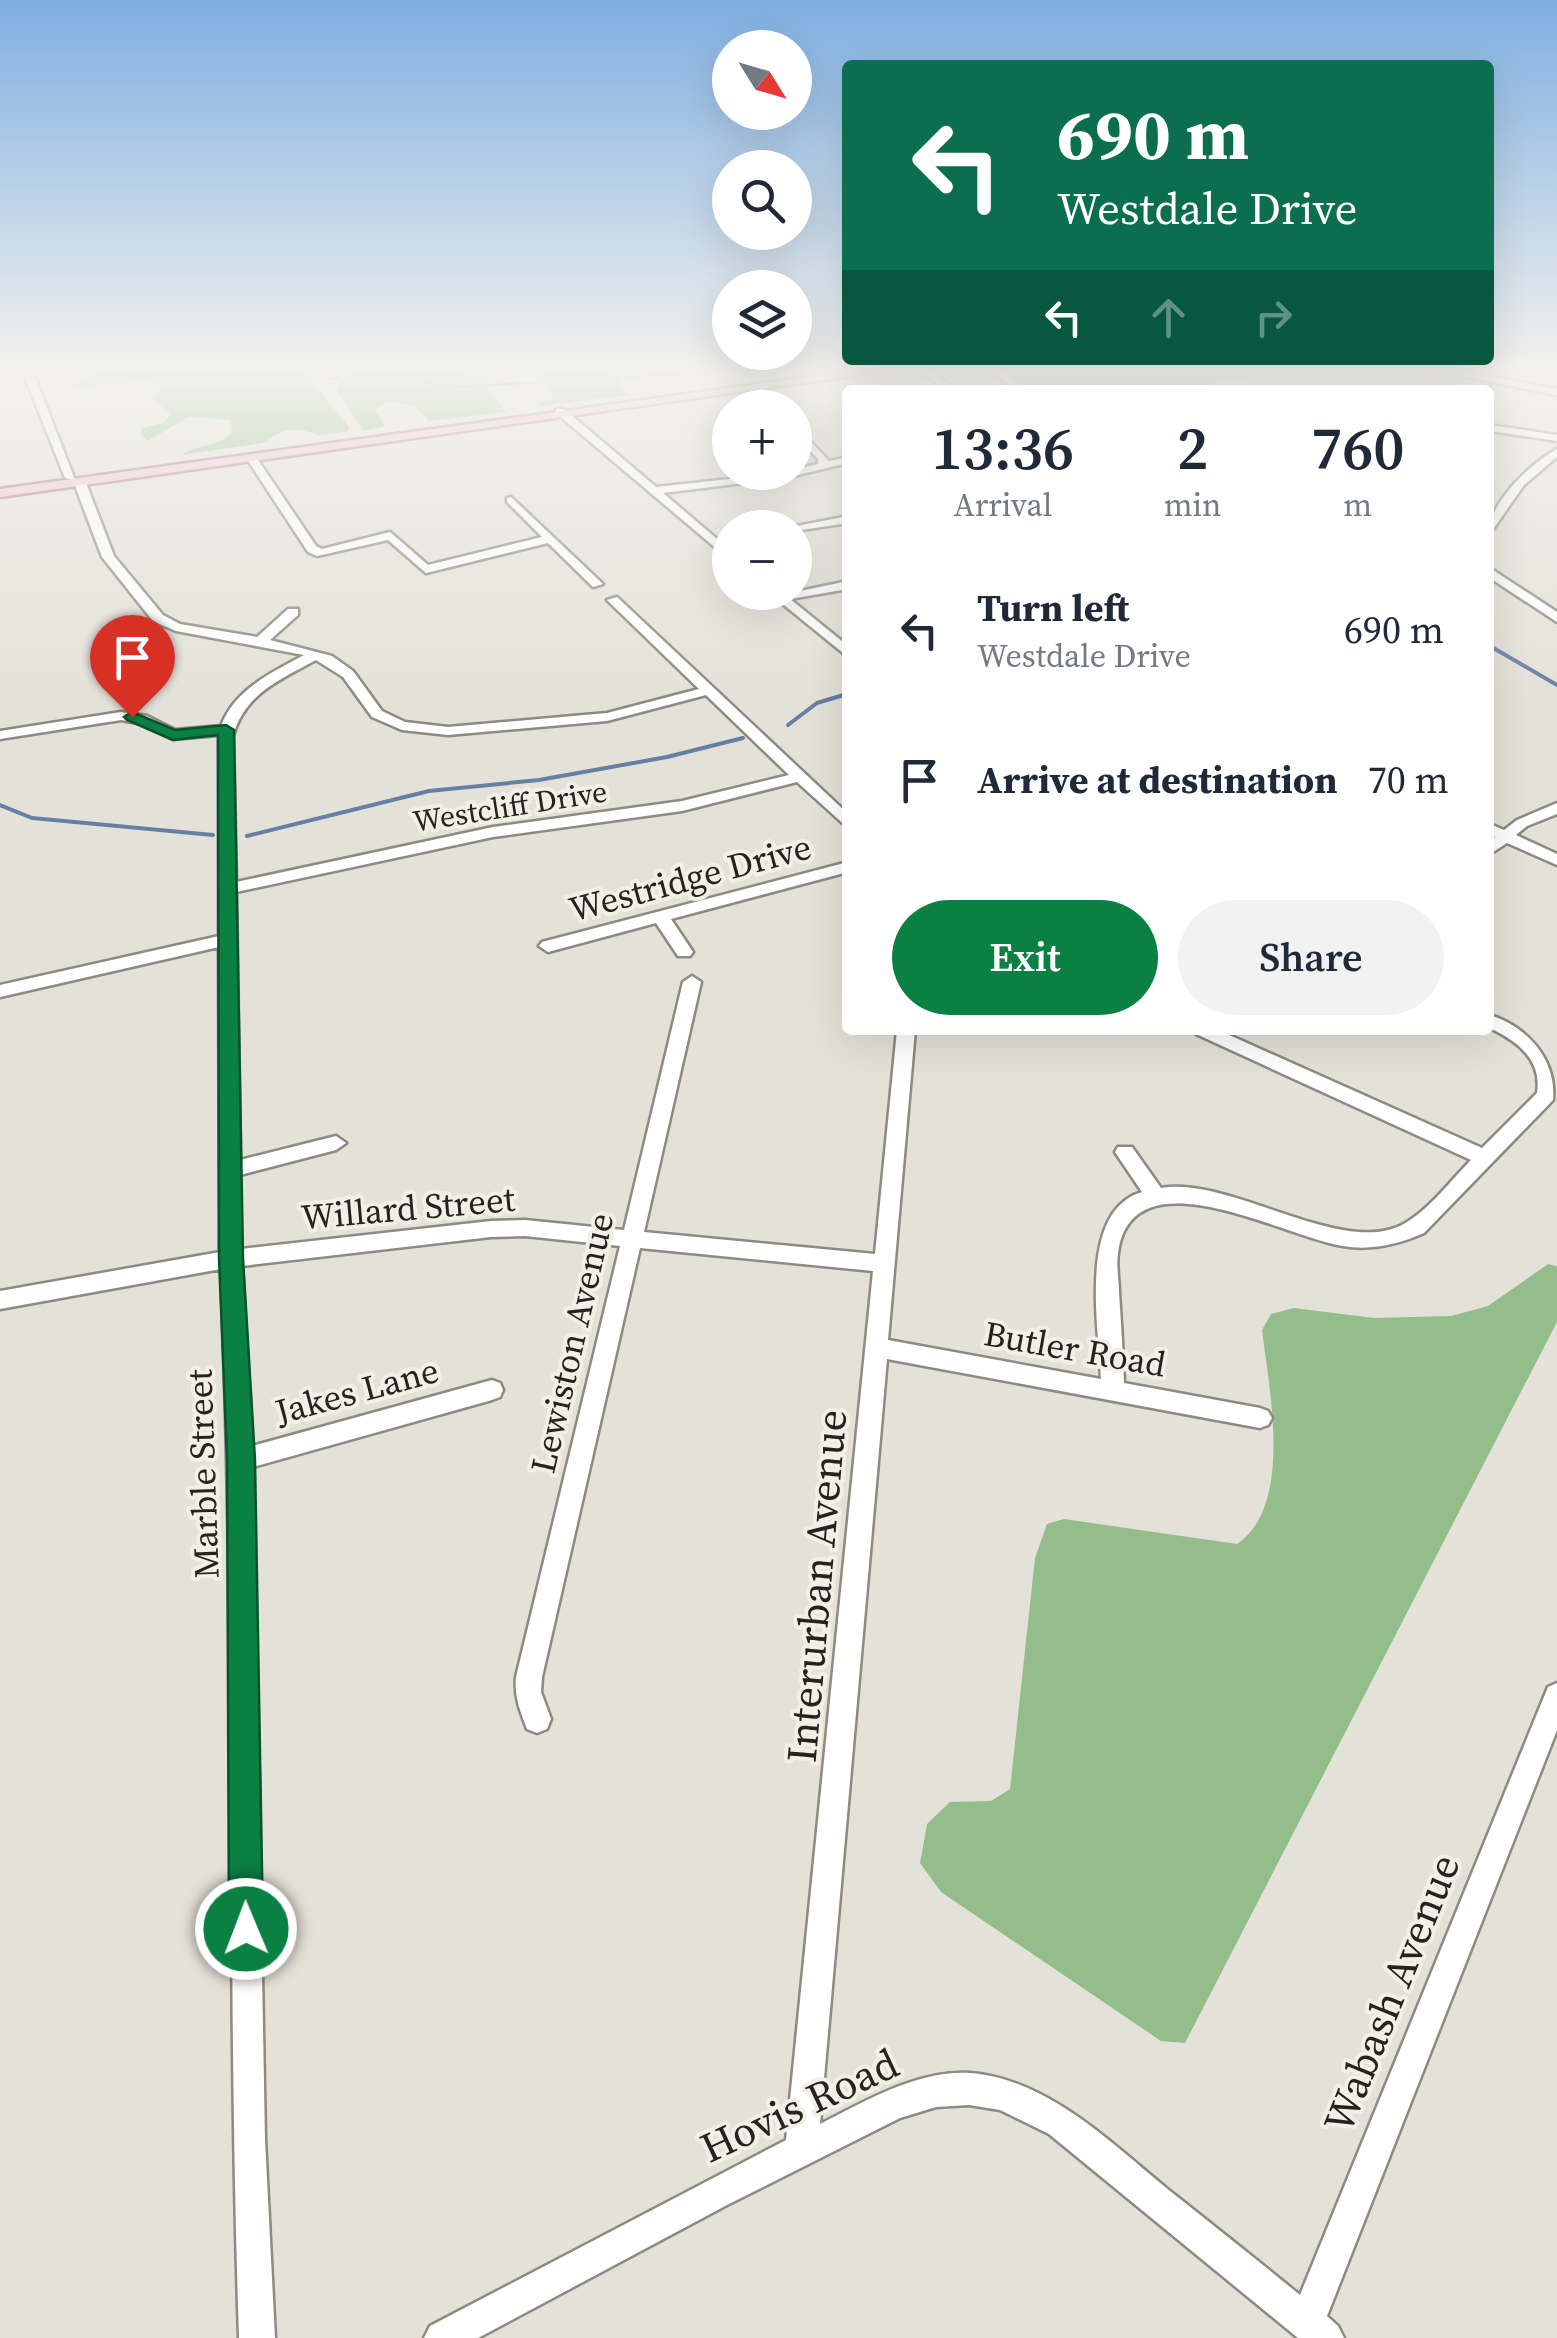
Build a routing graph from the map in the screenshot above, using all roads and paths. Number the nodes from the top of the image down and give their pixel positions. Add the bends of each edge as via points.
1 (73, 476) edge
2 (101, 476) edge
3 (106, 476) edge
4 (264, 476) edge
5 (635, 476) edge
6 (774, 476) edge
7 (1528, 476) edge
8 (75, 480) junction
9 (0, 491) edge
10 (652, 491) junction
11 (511, 500) dead end
12 (842, 519) edge
13 (1494, 520) edge
14 (812, 525) edge
15 (550, 539) junction
16 (712, 541) edge
17 (1494, 575) edge
18 (597, 584) dead end
19 (842, 586) edge
20 (812, 590) edge
21 (612, 600) dead end
22 (1557, 603) edge
23 (1540, 606) junction
24 (795, 610) edge
25 (293, 612) dead end
26 (1557, 618) edge
27 (260, 642) junction
28 (842, 648) edge
29 (316, 654) junction
30 (710, 690) junction
31 (226, 730) junction
32 (0, 735) edge
33 (800, 776) junction
34 (1557, 808) edge
35 (842, 816) edge
36 (1498, 832) edge
37 (1557, 860) edge
38 (842, 869) edge
39 (229, 888) junction
40 (662, 917) junction
41 (230, 939) junction
42 (548, 946) dead end
43 (684, 952) dead end
44 (692, 982) dead end
45 (0, 991) edge
46 (1494, 1023) edge
47 (906, 1035) edge
48 (1213, 1035) edge
49 (336, 1143) dead end
50 (1125, 1152) dead end
51 (1486, 1158) junction
52 (231, 1170) junction
53 (1156, 1197) junction
54 (631, 1238) junction
55 (231, 1258) junction
56 (885, 1264) junction
57 (0, 1300) edge
58 (878, 1348) junction
59 (492, 1390) dead end
60 (1113, 1391) junction
61 (1260, 1418) dead end
62 (241, 1460) junction
63 (1557, 1696) edge
64 (537, 1719) dead end
65 (802, 2148) junction
66 (1316, 2330) edge
67 (257, 2338) edge
68 (442, 2338) edge

1 - 8 street
2 - 8 main road
3 - 8 main road
4 - 15 street via 315,551 390,536 426,570
5 - 10 street
6 - 10 street
7 - 13 street
8 - 9 main road
8 - 27 street via 108,558 158,618
10 - 16 street
11 - 15 street
12 - 14 street
15 - 18 street
17 - 23 street
19 - 20 street
21 - 30 street
22 - 23 street
23 - 26 street
24 - 28 street
25 - 27 street
27 - 29 street
29 - 30 street via 340,667 387,721 434,732 607,718
29 - 31 street via 243,699
30 - 33 street
31 - 32 street via 173,735 122,716
31 - 39 street, Marble Street
33 - 35 street
33 - 39 street, Westcliff Drive via 682,806 493,832
34 - 36 street
36 - 37 street
38 - 40 street, Westridge Drive
39 - 41 street, Marble Street
40 - 42 street, Westridge Drive
40 - 43 street
41 - 45 street
41 - 52 street, Marble Street
44 - 54 street, Lewiston Avenue
46 - 51 street via 1533,1046 1550,1078 1546,1095
47 - 56 street, Interurban Avenue
48 - 51 street
49 - 52 street
50 - 53 street
51 - 53 street via 1417,1227 1380,1239 1336,1238 1216,1198
52 - 55 street, Marble Street
53 - 60 street via 1124,1212 1108,1239
54 - 55 street, Willard Street via 491,1228
54 - 56 street, Willard Street
54 - 64 street, Lewiston Avenue via 528,1677
55 - 57 street, Willard Street
55 - 62 street, Marble Street
56 - 58 street, Interurban Avenue
58 - 60 street, Butler Road
58 - 65 street, Interurban Avenue
59 - 62 street, Jakes Lane
60 - 61 street, Butler Road
62 - 67 street, Marble Street
63 - 66 street, Wabash Avenue
65 - 66 street, Hovis Road via 936,2092 1003,2096 1060,2123
65 - 68 street, Hovis Road

